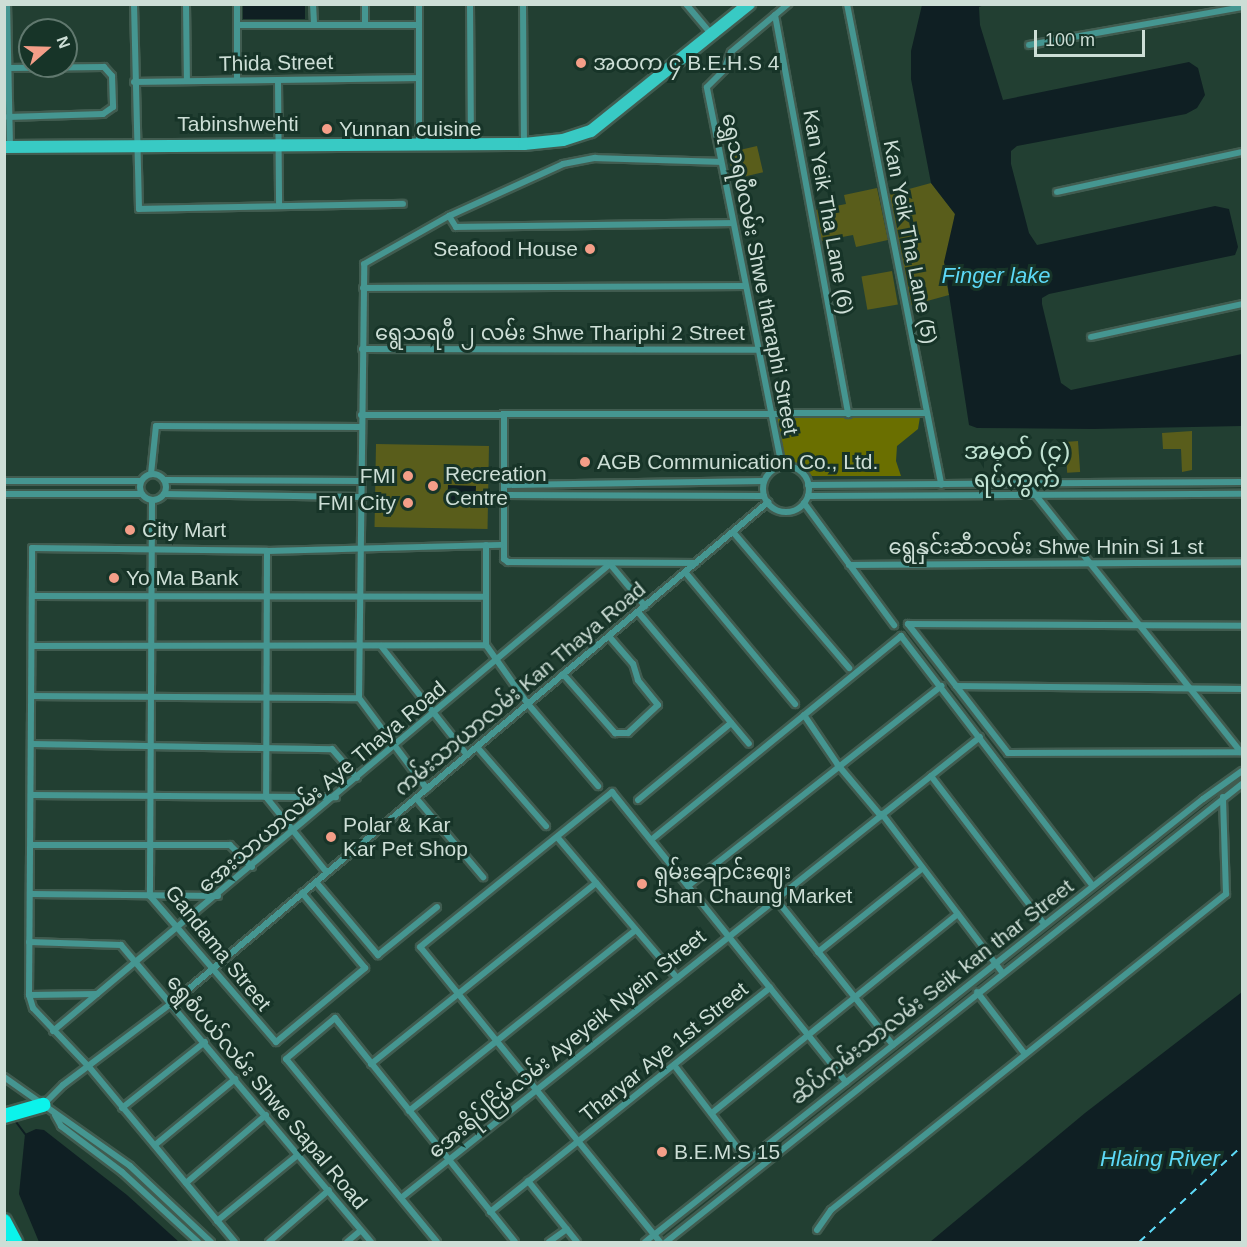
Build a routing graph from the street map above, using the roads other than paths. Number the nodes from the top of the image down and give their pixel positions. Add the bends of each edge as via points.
1 (7, 4) edge
2 (134, 4) edge
3 (186, 4) edge
4 (237, 4) edge
5 (313, 4) edge
6 (365, 4) edge
7 (419, 4) edge
8 (470, 4) edge
9 (523, 4) edge
10 (686, 4) edge
11 (749, 4) edge
12 (788, 4) edge
13 (847, 4) edge
14 (1242, 7) edge
15 (775, 15) junction
16 (314, 24) junction
17 (365, 24) junction
18 (237, 25) junction
19 (419, 25) junction
20 (712, 35) junction
21 (1029, 45) dead end
22 (8, 69) junction
23 (419, 78) junction
24 (237, 80) junction
25 (278, 80) junction
26 (187, 81) junction
27 (134, 82) junction
28 (8, 117) junction
29 (135, 143) junction
30 (278, 143) junction
31 (419, 144) junction
32 (471, 144) junction
33 (524, 144) junction
34 (7, 147) edge
35 (1242, 152) edge
36 (722, 162) junction
37 (1058, 192) dead end
38 (403, 204) dead end
39 (279, 205) junction
40 (449, 216) junction
41 (733, 223) junction
42 (745, 286) junction
43 (363, 288) junction
44 (1242, 304) edge
45 (1090, 336) dead end
46 (362, 349) junction
47 (757, 350) junction
48 (769, 413) junction
49 (926, 413) junction
50 (361, 414) junction
51 (848, 414) junction
52 (504, 415) junction
53 (361, 428) junction
54 (782, 467) junction
55 (151, 474) junction
56 (164, 480) junction
57 (141, 481) junction
58 (361, 481) junction
59 (4, 482) edge
60 (764, 482) junction
61 (1242, 482) edge
62 (1026, 483) junction
63 (504, 485) junction
64 (808, 485) junction
65 (941, 485) junction
66 (4, 494) edge
67 (141, 494) junction
68 (164, 494) junction
69 (1242, 494) edge
70 (504, 495) junction
71 (1035, 495) junction
72 (808, 496) junction
73 (360, 497) junction
74 (766, 499) junction
75 (152, 501) junction
76 (804, 503) junction
77 (733, 532) junction
78 (486, 545) junction
79 (501, 545) junction
80 (361, 548) junction
81 (152, 550) junction
82 (267, 551) junction
83 (1242, 562) edge
84 (696, 563) junction
85 (1088, 563) junction
86 (610, 564) junction
87 (849, 565) junction
88 (685, 572) junction
89 (32, 596) junction
90 (152, 596) junction
91 (267, 597) junction
92 (360, 597) junction
93 (485, 597) junction
94 (645, 606) junction
95 (638, 612) junction
96 (894, 625) dead end
97 (1139, 626) junction
98 (1242, 626) edge
99 (609, 636) junction
100 (486, 645) junction
101 (32, 646) junction
102 (152, 646) junction
103 (267, 646) junction
104 (360, 646) junction
105 (381, 646) junction
106 (497, 662) junction
107 (849, 668) dead end
108 (564, 674) junction
109 (941, 686) junction
110 (956, 686) junction
111 (1242, 688) edge
112 (1190, 689) junction
113 (32, 696) junction
114 (151, 697) junction
115 (266, 698) junction
116 (359, 698) junction
117 (528, 704) junction
118 (795, 704) dead end
119 (434, 713) junction
120 (804, 715) junction
121 (731, 723) junction
122 (980, 737) junction
123 (32, 744) junction
124 (749, 744) dead end
125 (151, 745) junction
126 (266, 747) junction
127 (395, 747) junction
128 (477, 747) junction
129 (1242, 753) edge
130 (467, 755) junction
131 (838, 765) junction
132 (1242, 771) edge
133 (931, 776) junction
134 (357, 778) junction
135 (1242, 784) edge
136 (598, 786) dead end
137 (427, 789) junction
138 (32, 795) junction
139 (150, 796) junction
140 (266, 797) junction
141 (336, 797) junction
142 (1223, 797) junction
143 (416, 798) junction
144 (638, 800) dead end
145 (882, 815) junction
146 (546, 826) dead end
147 (292, 833) junction
148 (558, 838) junction
149 (651, 840) junction
150 (150, 844) junction
151 (31, 845) junction
152 (252, 867) junction
153 (923, 868) junction
154 (327, 873) junction
155 (483, 878) dead end
156 (316, 882) junction
157 (596, 883) junction
158 (688, 886) junction
159 (1093, 886) junction
160 (302, 893) junction
161 (31, 894) junction
162 (150, 896) junction
163 (219, 896) junction
164 (776, 899) junction
165 (437, 907) dead end
166 (958, 914) junction
167 (1044, 924) junction
168 (177, 930) junction
169 (636, 930) junction
170 (729, 937) junction
171 (29, 942) junction
172 (818, 951) junction
173 (138, 963) junction
174 (996, 964) junction
175 (212, 970) junction
176 (1002, 972) junction
177 (677, 978) junction
178 (770, 988) junction
179 (457, 992) junction
180 (977, 992) junction
181 (97, 994) junction
182 (29, 995) junction
183 (856, 998) junction
184 (172, 1003) junction
185 (53, 1031) junction
186 (809, 1036) junction
187 (496, 1041) junction
188 (205, 1042) junction
189 (893, 1045) junction
190 (1025, 1054) junction
191 (371, 1064) junction
192 (674, 1065) junction
193 (89, 1067) junction
194 (4, 1077) edge
195 (235, 1079) junction
196 (846, 1082) junction
197 (536, 1090) junction
198 (43, 1105) junction
199 (122, 1108) junction
200 (409, 1111) junction
201 (712, 1113) junction
202 (55, 1114) junction
203 (266, 1115) junction
204 (4, 1116) edge
205 (578, 1141) junction
206 (155, 1146) junction
207 (299, 1154) junction
208 (448, 1160) junction
209 (747, 1160) junction
210 (528, 1181) junction
211 (186, 1183) junction
212 (329, 1190) junction
213 (401, 1198) junction
214 (490, 1212) junction
215 (4, 1221) edge
216 (217, 1221) junction
217 (567, 1229) junction
218 (817, 1230) dead end
219 (360, 1231) junction
220 (654, 1235) junction
221 (15, 1242) edge
222 (198, 1242) edge
223 (211, 1242) edge
224 (235, 1242) edge
225 (268, 1242) edge
226 (347, 1242) edge
227 (370, 1242) edge
228 (437, 1242) edge
229 (514, 1242) edge
230 (549, 1242) edge
231 (578, 1242) edge
232 (645, 1242) edge
233 (660, 1242) edge
234 (666, 1242) edge

1 - 22 street
2 - 27 street
3 - 26 street
4 - 18 street
5 - 16 street
6 - 17 street
7 - 19 street
8 - 32 street
9 - 33 street
10 - 20 street
11 - 20 main road, Tabinshwehti
12 - 15 street
13 - 49 street, Kan Yeik Tha Lane (5)
14 - 21 street
15 - 36 street, ရွှေသရဖီလမ်း Shwe tharaphi Street via 728,55 724,70 707,87
15 - 51 street, Kan Yeik Tha Lane (6)
16 - 17 street
16 - 18 street
17 - 19 street
18 - 24 street
19 - 23 street
20 - 33 main road, Tabinshwehti via 591,131 563,140
22 - 28 street
22 - 28 street via 104,67 112,75 113,106 103,114
23 - 25 street, Thida Street
23 - 31 street
24 - 25 street, Thida Street
24 - 26 street, Thida Street
25 - 30 street
26 - 27 street, Thida Street
27 - 29 street
28 - 34 street
29 - 30 main road, Tabinshwehti
29 - 34 main road, Tabinshwehti
29 - 39 street via 139,208
30 - 31 main road, Tabinshwehti
30 - 39 street
31 - 32 main road, Tabinshwehti
32 - 33 main road, Tabinshwehti
35 - 37 street
36 - 40 street via 595,158 563,164
36 - 41 street, ရွှေသရဖီလမ်း Shwe tharaphi Street
38 - 39 street
40 - 41 street via 456,227
40 - 43 street via 364,264
41 - 42 street, ရွှေသရဖီလမ်း Shwe tharaphi Street
42 - 43 street
42 - 47 street, ရွှေသရဖီလမ်း Shwe tharaphi Street
43 - 46 street
44 - 45 street
46 - 47 street, ရွေသရဖီ ၂ လမ်း Shwe Thariphi 2 Street
46 - 50 street
47 - 48 street, ရွှေသရဖီလမ်း Shwe tharaphi Street
48 - 51 street
48 - 52 street
48 - 54 street, ရွှေသရဖီလမ်း Shwe tharaphi Street
49 - 51 street
49 - 65 street, Kan Yeik Tha Lane (5)
50 - 52 street
50 - 53 street
52 - 63 street
53 - 55 street via 156,426
53 - 58 street
54 - 60 street
54 - 64 street via 800,471
55 - 56 street
55 - 57 street
56 - 58 street
56 - 68 street
57 - 59 street
57 - 67 street
58 - 73 street
60 - 63 street
60 - 74 street
61 - 62 street
62 - 65 street
62 - 71 street
63 - 70 street
64 - 65 street
64 - 72 street
66 - 67 street
67 - 75 street
68 - 73 street
68 - 75 street
69 - 71 street
70 - 74 street
70 - 79 street
71 - 72 street
71 - 85 street
72 - 76 street
73 - 80 street
74 - 76 street via 783,512
74 - 77 street, ကမ်းသာယာလမ်း Kan Thaya Road
75 - 81 street
76 - 87 street
77 - 84 street, ကမ်းသာယာလမ်း Kan Thaya Road
77 - 107 street
78 - 79 street
78 - 80 street
78 - 93 street
79 - 86 street via 508,562
80 - 82 street
80 - 92 street
81 - 82 street
81 - 89 street via 32,548
81 - 90 street
82 - 91 street
83 - 85 street, ရွေနှင်းဆီ၁လမ်း Shwe Hnin Si 1 st
84 - 86 street
84 - 88 street, ကမ်းသာယာလမ်း Kan Thaya Road
85 - 87 street, ရွေနှင်းဆီ၁လမ်း Shwe Hnin Si 1 st
85 - 97 street
86 - 94 street
86 - 106 street, အေးသာယာလမ်း Aye Thaya Road
87 - 96 street
88 - 94 street, ကမ်းသာယာလမ်း Kan Thaya Road
88 - 118 street
89 - 90 street
89 - 101 street
90 - 91 street
90 - 102 street
91 - 92 street
91 - 103 street
92 - 93 street
92 - 104 street
93 - 100 street
94 - 95 street, ကမ်းသာယာလမ်း Kan Thaya Road
95 - 99 street, ကမ်းသာယာလမ်း Kan Thaya Road
95 - 121 street
97 - 98 street
97 - 110 street via 908,624
97 - 112 street
99 - 108 street, ကမ်းသာယာလမ်း Kan Thaya Road
99 - 108 street via 633,664 638,680 658,705 628,733 615,733
100 - 105 street
100 - 106 street
101 - 102 street
101 - 113 street
102 - 103 street
102 - 114 street, Gandama Street
103 - 104 street
103 - 115 street
104 - 105 street
104 - 116 street
105 - 119 street
106 - 117 street
106 - 119 street, အေးသာယာလမ်း Aye Thaya Road
108 - 117 street, ကမ်းသာယာလမ်း Kan Thaya Road
109 - 120 street via 901,636
109 - 122 street
109 - 131 street
110 - 112 street
110 - 129 street via 1008,753
111 - 112 street
112 - 129 street
113 - 114 street
113 - 123 street
114 - 115 street
114 - 125 street, Gandama Street
115 - 116 street
115 - 126 street
116 - 127 street
117 - 128 street, ကမ်းသာယာလမ်း Kan Thaya Road
117 - 136 street
119 - 127 street, အေးသာယာလမ်း Aye Thaya Road
119 - 130 street
120 - 131 street
120 - 149 street
121 - 124 street
121 - 144 street
122 - 133 street, အေးရိပ်ငြိမ်လမ်း Ayeyeik Nyein Street
122 - 159 street
123 - 125 street
123 - 138 street
125 - 126 street
125 - 139 street, Gandama Street
126 - 134 street via 332,749
126 - 140 street
127 - 134 street, အေးသာယာလမ်း Aye Thaya Road
127 - 137 street
128 - 130 street, ကမ်းသာယာလမ်း Kan Thaya Road
128 - 146 street
130 - 137 street, ကမ်းသာယာလမ်း Kan Thaya Road
131 - 145 street
131 - 158 street
132 - 159 street, ဆိပ်ကမ်းသာလမ်း Seik kan thar Street
133 - 145 street, အေးရိပ်ငြိမ်လမ်း Ayeyeik Nyein Street
133 - 167 street
134 - 141 street, အေးသာယာလမ်း Aye Thaya Road
135 - 142 street, ဆိပ်ကမ်းသာလမ်း Seik kan thar Street
137 - 143 street, ကမ်းသာယာလမ်း Kan Thaya Road
138 - 139 street
138 - 151 street
139 - 140 street
139 - 150 street, Gandama Street
140 - 141 street
140 - 147 street
141 - 147 street, အေးသာယာလမ်း Aye Thaya Road
142 - 176 street, ဆိပ်ကမ်းသာလမ်း Seik kan thar Street
142 - 190 street via 1226,894
143 - 154 street, ကမ်းသာယာလမ်း Kan Thaya Road
143 - 155 street
145 - 153 street
145 - 164 street, အေးရိပ်ငြိမ်လမ်း Ayeyeik Nyein Street
147 - 152 street, အေးသာယာလမ်း Aye Thaya Road
147 - 154 street
148 - 149 street via 612,792
148 - 157 street
148 - 179 street via 420,947
149 - 158 street
150 - 151 street
150 - 152 street via 230,845
150 - 162 street, Gandama Street
151 - 161 street
152 - 163 street, အေးသာယာလမ်း Aye Thaya Road
153 - 166 street
153 - 172 street
154 - 156 street, ကမ်းသာယာလမ်း Kan Thaya Road
156 - 160 street, ကမ်းသာယာလမ်း Kan Thaya Road
156 - 165 street via 378,955
157 - 169 street
157 - 179 street
158 - 170 street
159 - 167 street, ဆိပ်ကမ်းသာလမ်း Seik kan thar Street
160 - 175 street, ကမ်းသာယာလမ်း Kan Thaya Road
160 - 175 street, Gandama Street via 365,968 276,1042
161 - 162 street
161 - 171 street
162 - 163 street
162 - 168 street, Gandama Street
163 - 168 street, အေးသာယာလမ်း Aye Thaya Road
164 - 170 street, အေးရိပ်ငြိမ်လမ်း Ayeyeik Nyein Street
164 - 172 street
166 - 174 street
166 - 183 street
167 - 174 street, ဆိပ်ကမ်းသာလမ်း Seik kan thar Street
168 - 173 street, အေးသာယာလမ်း Aye Thaya Road
168 - 175 street, Gandama Street
169 - 177 street
169 - 187 street
170 - 177 street, အေးရိပ်ငြိမ်လမ်း Ayeyeik Nyein Street
170 - 178 street
171 - 173 street, ရွေစံပယ်လမ်း Shwe Sapal Road via 118,943
171 - 182 street
172 - 183 street
173 - 181 street, အေးသာယာလမ်း Aye Thaya Road
173 - 184 street, ရွေစံပယ်လမ်း Shwe Sapal Road
174 - 176 street
174 - 189 street, ဆိပ်ကမ်းသာလမ်း Seik kan thar Street
175 - 184 street, ကမ်းသာယာလမ်း Kan Thaya Road
176 - 180 street, ဆိပ်ကမ်းသာလမ်း Seik kan thar Street
177 - 197 street, အေးရိပ်ငြိမ်လမ်း Ayeyeik Nyein Street
178 - 186 street
178 - 192 street, Tharyar Aye 1st Street
179 - 187 street
179 - 191 street
180 - 190 street
180 - 234 street, ဆိပ်ကမ်းသာလမ်း Seik kan thar Street
181 - 182 street
181 - 185 street, အေးသာယာလမ်း Aye Thaya Road
182 - 185 street via 33,1008
183 - 186 street
183 - 189 street
184 - 188 street, ရွေစံပယ်လမ်း Shwe Sapal Road
184 - 193 street, ကမ်းသာယာလမ်း Kan Thaya Road
185 - 193 street
186 - 196 street
186 - 201 street
187 - 197 street
187 - 200 street
188 - 195 street, ရွေစံပယ်လမ်း Shwe Sapal Road
188 - 199 street
189 - 196 street, ဆိပ်ကမ်းသာလမ်း Seik kan thar Street
190 - 218 street via 831,1210
191 - 200 street
191 - 213 street via 335,1018 286,1059
192 - 201 street
192 - 205 street, Tharyar Aye 1st Street
193 - 198 street, ကမ်းသာယာလမ်း Kan Thaya Road
193 - 199 street
194 - 198 street
195 - 203 street, ရွေစံပယ်လမ်း Shwe Sapal Road
195 - 206 street
196 - 209 street, ဆိပ်ကမ်းသာလမ်း Seik kan thar Street
197 - 205 street
197 - 208 street, အေးရိပ်ငြိမ်လမ်း Ayeyeik Nyein Street
198 - 202 street
198 - 204 main road
199 - 206 street
200 - 208 street
201 - 209 street
202 - 222 street via 61,1126 122,1172
202 - 223 street via 130,1166
203 - 207 street, ရွေစံပယ်လမ်း Shwe Sapal Road
203 - 211 street
205 - 210 street, Tharyar Aye 1st Street
205 - 220 street
206 - 211 street
207 - 212 street, ရွေစံပယ်လမ်း Shwe Sapal Road
207 - 216 street
208 - 213 street, အေးရိပ်ငြိမ်လမ်း Ayeyeik Nyein Street
208 - 214 street
209 - 220 street, ဆိပ်ကမ်းသာလမ်း Seik kan thar Street
210 - 214 street, Tharyar Aye 1st Street
210 - 217 street
211 - 216 street
212 - 219 street, ရွေစံပယ်လမ်း Shwe Sapal Road
212 - 225 street
213 - 228 street
214 - 229 street
215 - 221 main road
216 - 224 street
217 - 230 street
217 - 231 street
219 - 226 street
219 - 227 street, ရွေစံပယ်လမ်း Shwe Sapal Road
220 - 232 street, ဆိပ်ကမ်းသာလမ်း Seik kan thar Street
220 - 233 street

